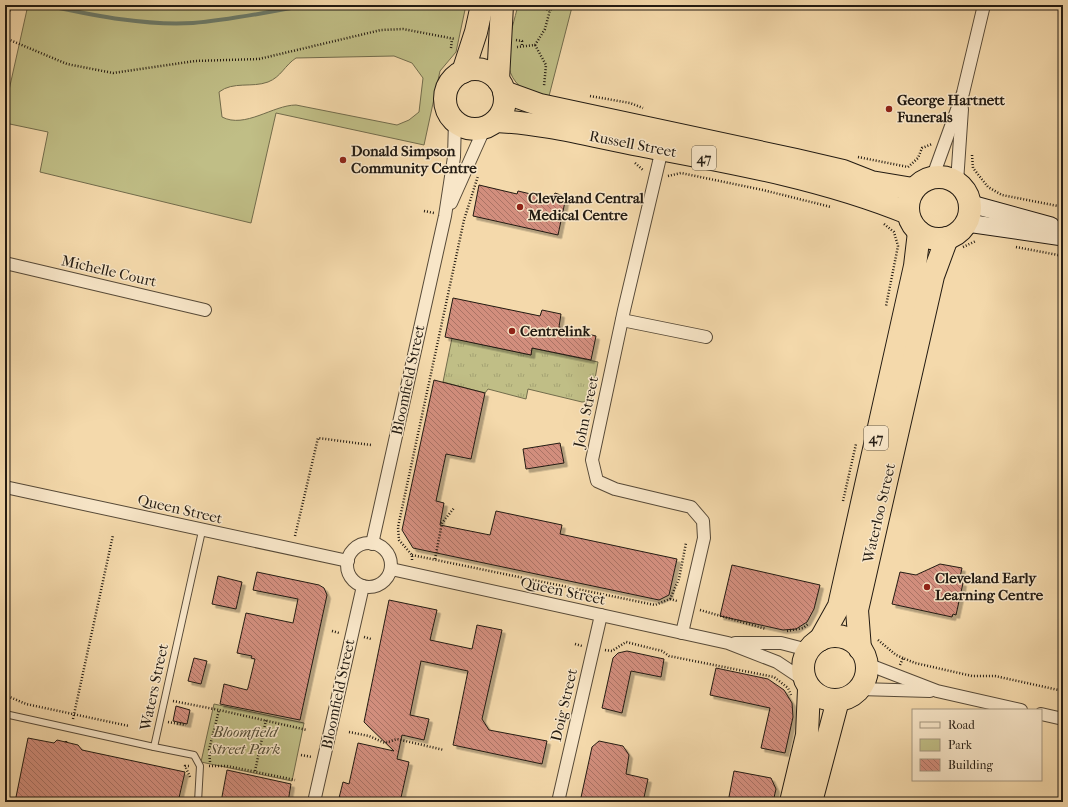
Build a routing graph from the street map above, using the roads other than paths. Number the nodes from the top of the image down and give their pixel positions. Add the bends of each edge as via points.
1 (482, 5) edge
2 (502, 5) edge
3 (984, 5) edge
4 (463, 72) junction
5 (501, 86) junction
6 (963, 93) junction
7 (455, 121) junction
8 (490, 124) junction
9 (662, 149) junction
10 (933, 176) junction
11 (957, 182) junction
12 (913, 189) junction
13 (908, 213) junction
14 (969, 213) junction
15 (445, 216) junction
16 (1063, 229) edge
17 (919, 232) junction
18 (1063, 237) edge
19 (953, 245) junction
20 (5, 263) edge
21 (205, 310) dead end
22 (622, 320) junction
23 (706, 336) dead end
24 (5, 487) edge
25 (202, 530) junction
26 (372, 544) junction
27 (348, 561) junction
28 (391, 569) junction
29 (363, 586) junction
30 (601, 616) junction
31 (682, 634) junction
32 (812, 637) junction
33 (728, 643) junction
34 (867, 650) junction
35 (859, 689) junction
36 (802, 690) junction
37 (937, 691) junction
38 (838, 700) junction
39 (1017, 709) edge
40 (5, 714) edge
41 (1042, 714) edge
42 (1063, 719) edge
43 (154, 746) junction
44 (199, 799) edge
45 (314, 802) edge
46 (558, 802) edge
47 (791, 802) edge
48 (811, 802) edge

1 - 4 highway
2 - 5 highway
3 - 6 street
4 - 5 highway, 47 via 482,70 491,74
4 - 7 highway via 452,81 446,97 446,106
5 - 8 highway via 504,108
5 - 12 highway, Russell Street / 47 via 544,93 843,171 871,182
6 - 10 street
6 - 11 street
7 - 8 highway, 47 via 469,128
7 - 15 street, Bloomfield Street via 454,157
8 - 9 highway, Russell Street / 47 via 536,125
8 - 15 street, Bloomfield Street
9 - 13 highway, Russell Street / 47 via 818,182 868,197
9 - 22 street, John Street
10 - 11 highway via 948,177
10 - 12 highway via 921,181
11 - 14 highway via 967,193
12 - 13 highway via 908,202
13 - 17 highway via 912,224
14 - 16 main road
14 - 18 main road
14 - 19 highway
15 - 26 street, Bloomfield Street
17 - 19 highway
17 - 32 highway, Waterloo Street / 47 via 915,266 838,606
19 - 34 highway, Waterloo Street / 47 via 932,276 857,610
20 - 21 street, Michelle Court
22 - 23 street
22 - 31 street, John Street via 592,460 598,480 615,489 691,507 703,521 704,538
24 - 25 street, Queen Street
25 - 27 street, Queen Street
25 - 43 lane, Waters Street
26 - 27 street via 359,546
26 - 28 street via 385,550 389,555
27 - 29 street via 349,574
28 - 29 street via 384,582
28 - 30 street, Queen Street
29 - 45 street, Bloomfield Street
30 - 31 street, Queen Street
30 - 46 street, Doig Street
31 - 33 street, Queen Street
32 - 33 street, Queen Street via 781,643
32 - 34 highway via 846,638
32 - 36 highway, 47 via 804,659
33 - 36 street, Queen Street via 777,662
34 - 35 highway, 47 via 867,673
34 - 37 street via 897,676
35 - 37 street
35 - 38 highway via 849,697
36 - 38 highway via 827,700
36 - 47 highway, 47 via 807,736
37 - 39 street
38 - 48 highway
40 - 43 lane, Waters Street
41 - 42 street
43 - 44 lane via 194,755 200,766

